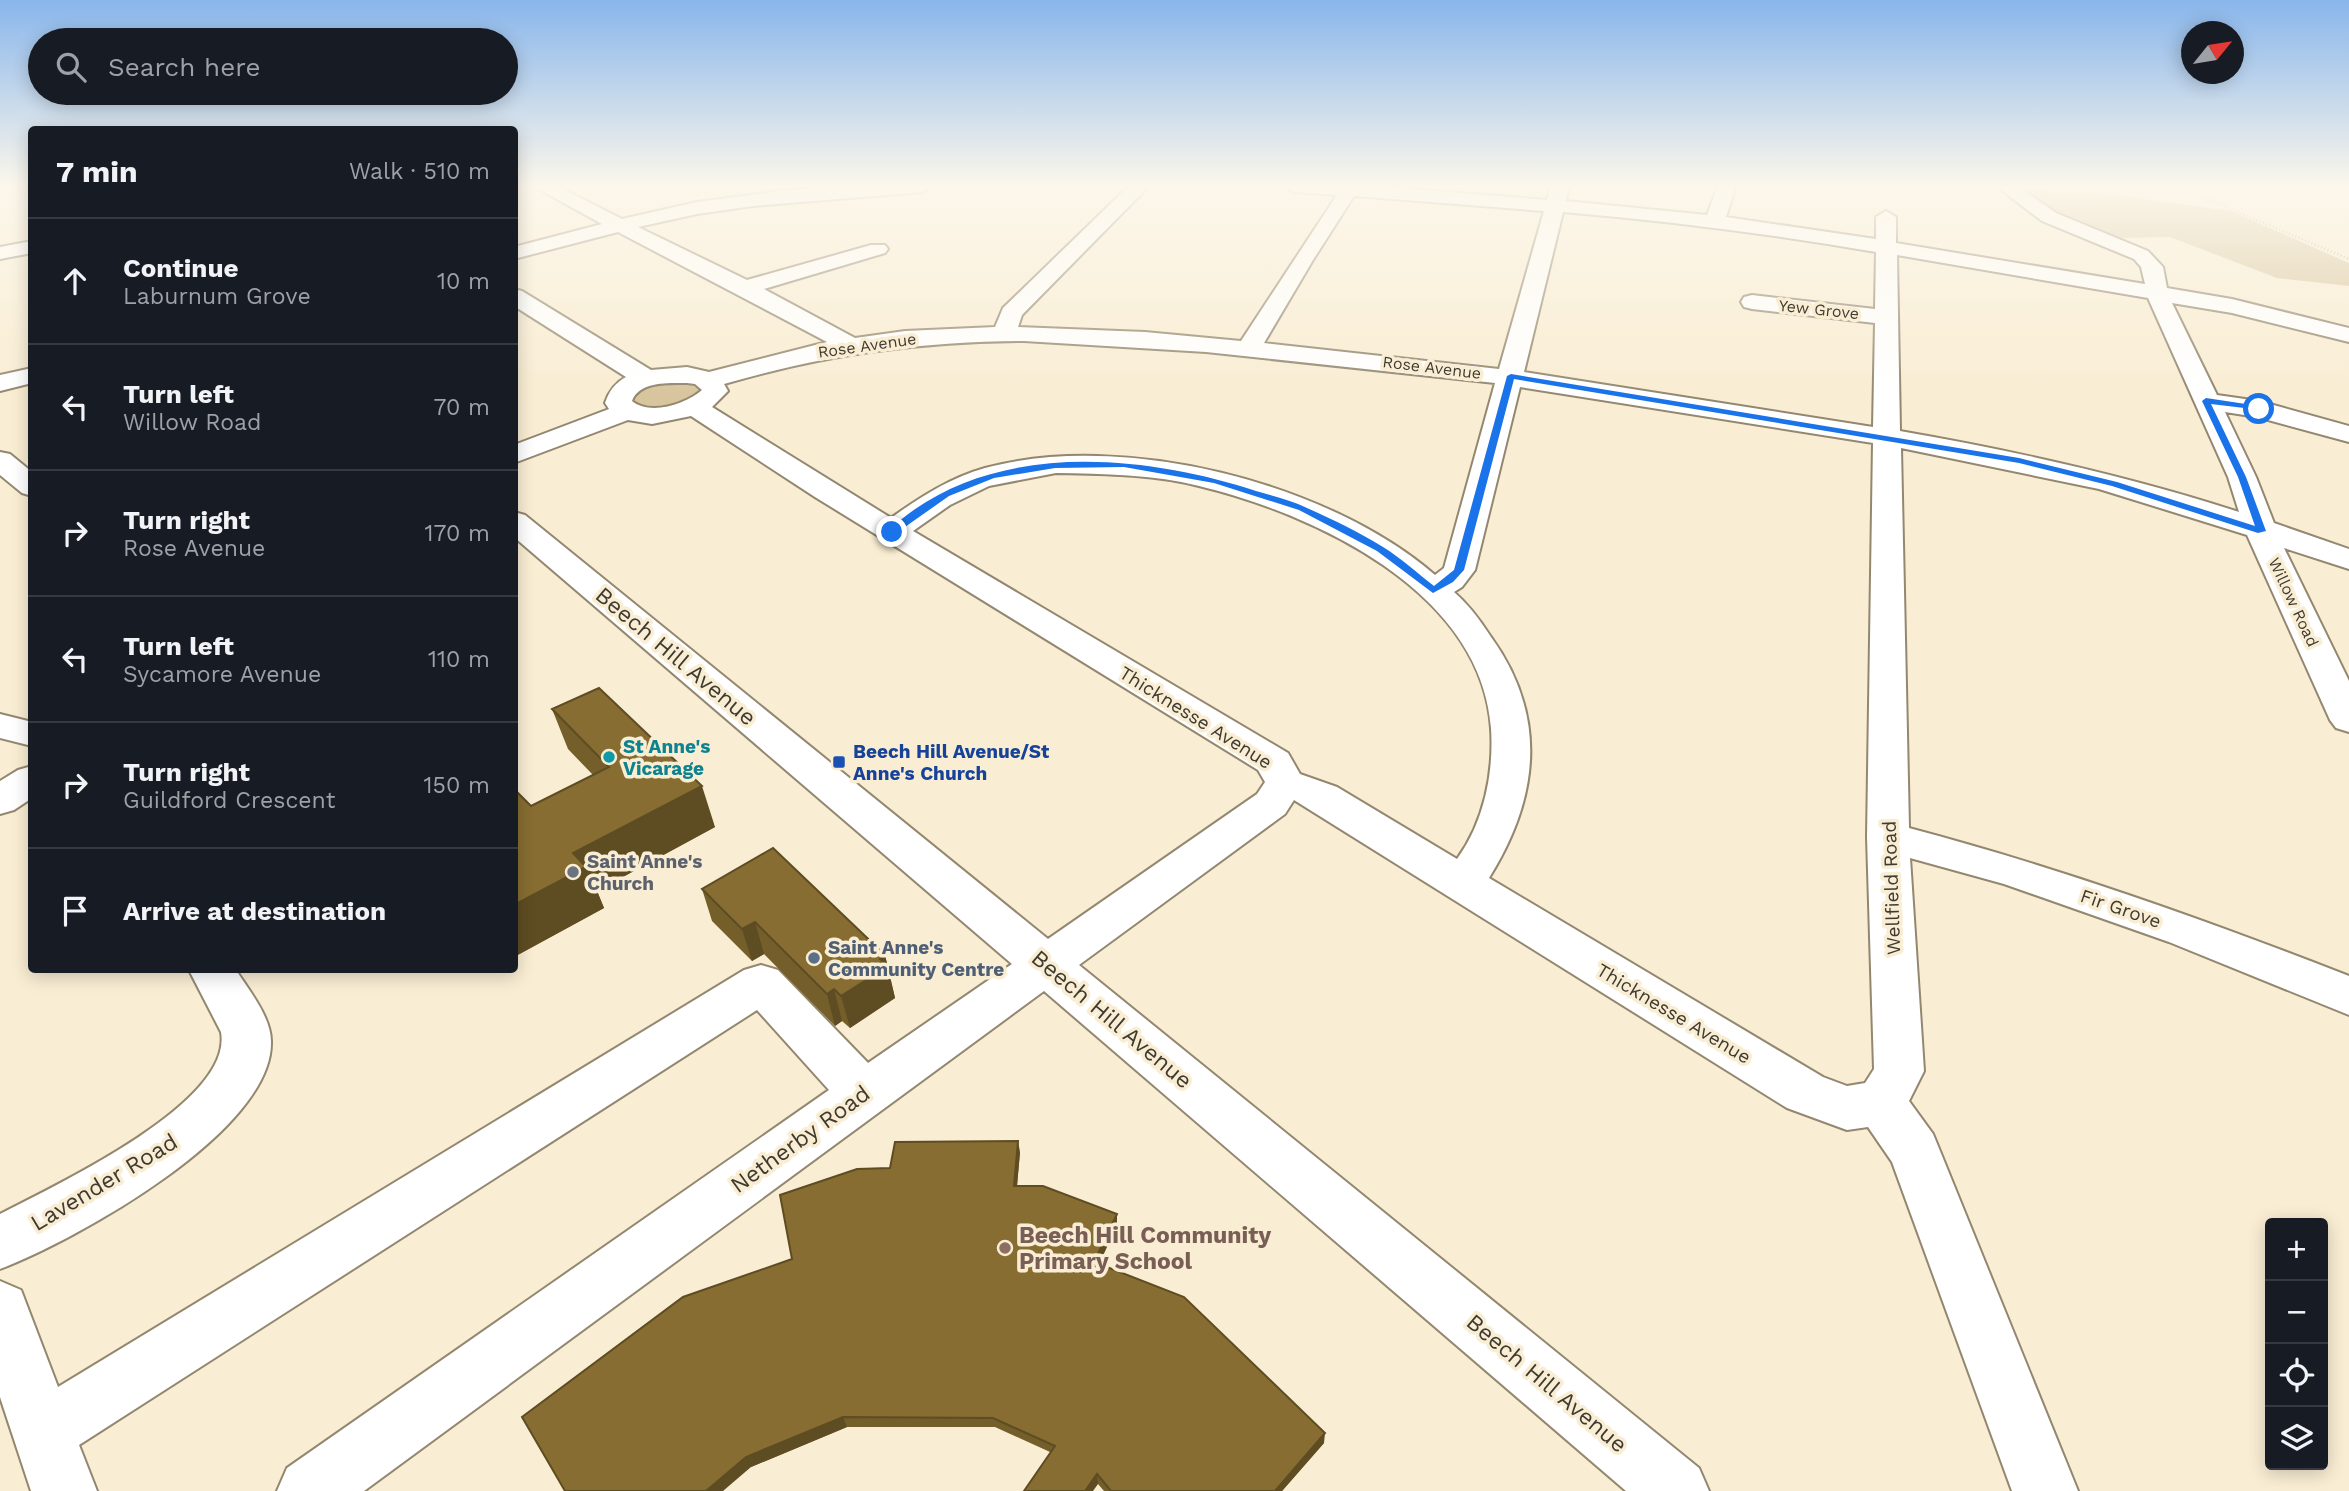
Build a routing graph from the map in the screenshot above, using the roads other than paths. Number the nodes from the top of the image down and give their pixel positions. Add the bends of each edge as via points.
1 (680, 256) edge
2 (856, 256) edge
3 (1069, 256) edge
4 (1305, 256) edge
5 (1542, 256) edge
6 (1886, 256) edge
7 (1995, 256) edge
8 (2141, 256) edge
9 (745, 288) junction
10 (2156, 292) junction
11 (518, 298) edge
12 (1752, 302) dead end
13 (1886, 317) junction
14 (1004, 334) junction
15 (2349, 335) edge
16 (850, 345) junction
17 (1248, 349) junction
18 (28, 376) edge
19 (1511, 376) junction
20 (647, 379) junction
21 (0, 383) edge
22 (702, 394) junction
23 (2206, 401) junction
24 (627, 411) junction
25 (2349, 434) edge
26 (1887, 437) junction
27 (518, 454) edge
28 (0, 460) edge
29 (28, 484) edge
30 (518, 524) edge
31 (2261, 531) junction
32 (892, 532) junction
33 (2349, 559) edge
34 (1433, 590) junction
35 (2349, 720) edge
36 (0, 726) edge
37 (28, 733) edge
38 (28, 782) edge
39 (1285, 783) junction
40 (0, 800) edge
41 (1888, 837) junction
42 (1462, 883) junction
43 (1047, 964) junction
44 (214, 973) edge
45 (2349, 996) edge
46 (863, 1093) junction
47 (1881, 1103) junction
48 (0, 1243) edge
49 (0, 1310) edge
50 (44, 1431) junction
51 (64, 1491) edge
52 (310, 1491) edge
53 (1676, 1491) edge
54 (2045, 1491) edge

1 - 9 street
2 - 9 street
3 - 14 street via 1011,313
4 - 17 street
5 - 19 street
6 - 13 street, Wellfield Road
7 - 10 street
8 - 10 street, Willow Road via 2155,271
9 - 16 street
10 - 15 street via 2267,313
10 - 23 street, Willow Road
11 - 20 street
12 - 13 street, Yew Grove
13 - 26 street, Wellfield Road
14 - 16 street, Rose Avenue
14 - 17 street, Rose Avenue
16 - 22 street, Rose Avenue via 800,355
17 - 19 street, Rose Avenue
18 - 21 street
19 - 26 street, Rose Avenue
19 - 34 street via 1459,570
20 - 22 street via 680,375
20 - 24 street via 619,397 618,403
22 - 24 street, Rose Avenue via 659,415
22 - 32 street, Thicknesse Avenue
23 - 25 street via 2259,409
23 - 31 street, Willow Road via 2242,477
24 - 27 street
26 - 31 street, Rose Avenue via 2114,484
26 - 41 street, Wellfield Road
28 - 29 street
30 - 43 street, Beech Hill Avenue
31 - 33 street, Rose Avenue
31 - 35 street, Willow Road
32 - 34 street via 946,494 993,475 1055,466 1124,465 1216,481 1302,509 1381,549
32 - 39 street, Thicknesse Avenue via 1267,757
34 - 42 street via 1474,634 1494,666 1513,746 1508,786 1495,828 1483,856
36 - 37 street
38 - 40 street
39 - 42 street, Thicknesse Avenue via 1322,797
39 - 43 street, Netherby Road via 1270,804
41 - 45 street, Fir Grove via 2016,872 2172,925
41 - 47 street, Wellfield Road via 1899,1070
42 - 47 street, Thicknesse Avenue via 1805,1093 1847,1108
43 - 46 street, Netherby Road
43 - 53 street, Beech Hill Avenue
44 - 48 street, Lavender Road via 247,1041 239,1074 226,1092 194,1126 154,1156
46 - 50 street via 761,983
46 - 52 street, Netherby Road
47 - 54 street via 1914,1151
49 - 50 street
50 - 51 street

